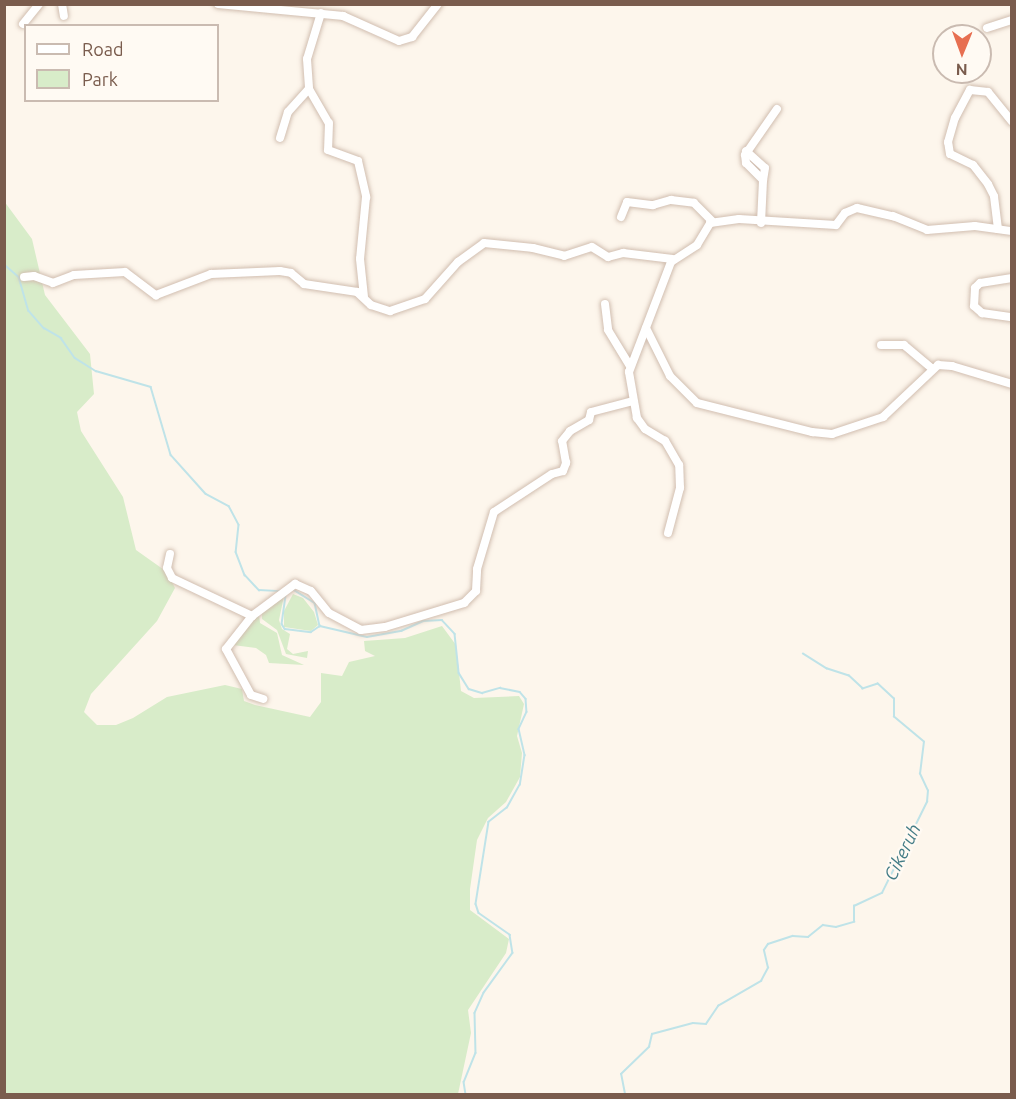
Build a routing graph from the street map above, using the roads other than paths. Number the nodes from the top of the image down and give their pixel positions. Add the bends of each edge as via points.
1 (39, 4) edge
2 (62, 4) edge
3 (218, 4) edge
4 (438, 4) edge
5 (321, 13) junction
6 (64, 16) dead end
7 (1011, 20) edge
8 (23, 24) dead end
9 (992, 26) edge
10 (309, 89) junction
11 (777, 109) dead end
12 (1011, 122) edge
13 (280, 138) dead end
14 (621, 217) dead end
15 (713, 222) junction
16 (761, 223) junction
17 (998, 229) junction
18 (1011, 231) edge
19 (673, 259) junction
20 (24, 277) dead end
21 (1011, 278) edge
22 (364, 297) junction
23 (604, 304) dead end
24 (1011, 317) edge
25 (646, 328) junction
26 (880, 345) dead end
27 (630, 366) junction
28 (931, 368) junction
29 (1011, 384) edge
30 (633, 401) junction
31 (668, 533) dead end
32 (170, 554) dead end
33 (252, 616) junction
34 (263, 699) dead end

1 - 8 street
2 - 6 street
3 - 5 street via 268,12
4 - 5 street via 412,37 402,41 385,38 350,18
5 - 10 street via 307,59
7 - 9 street
10 - 13 street via 288,112
10 - 22 street via 329,123 328,150 358,161 366,197 360,260
11 - 16 street via 746,151 746,163 763,180
12 - 17 street via 988,92 970,90 948,142 950,154 973,165 988,184 994,196
14 - 15 street via 627,201 652,205 671,200 694,203
15 - 16 street via 739,219
15 - 19 street via 697,245
16 - 17 street via 836,225 845,213 856,208 893,216 927,230 975,226
17 - 18 street
19 - 22 street via 623,253 608,257 592,247 564,256 484,243 472,249 415,305 383,310
19 - 25 street
20 - 22 street via 34,276 52,283 74,275 124,272 156,295 211,274 280,271 291,273 304,284 334,291 350,290
21 - 24 street via 980,283 975,288 974,306 982,313
23 - 27 street via 608,330
25 - 27 street
25 - 28 street via 670,376 697,403 812,432 832,434 884,417
26 - 28 street via 904,345
27 - 30 street
28 - 29 street via 952,366
30 - 31 street via 640,424 665,441 679,465 680,488
30 - 33 street via 591,412 589,420 562,441 566,463 563,471 552,474 494,512 478,566 476,591 464,603 385,627 361,630 329,613 302,585 281,592
32 - 33 street via 167,568 172,578
33 - 34 street via 226,649 251,695

